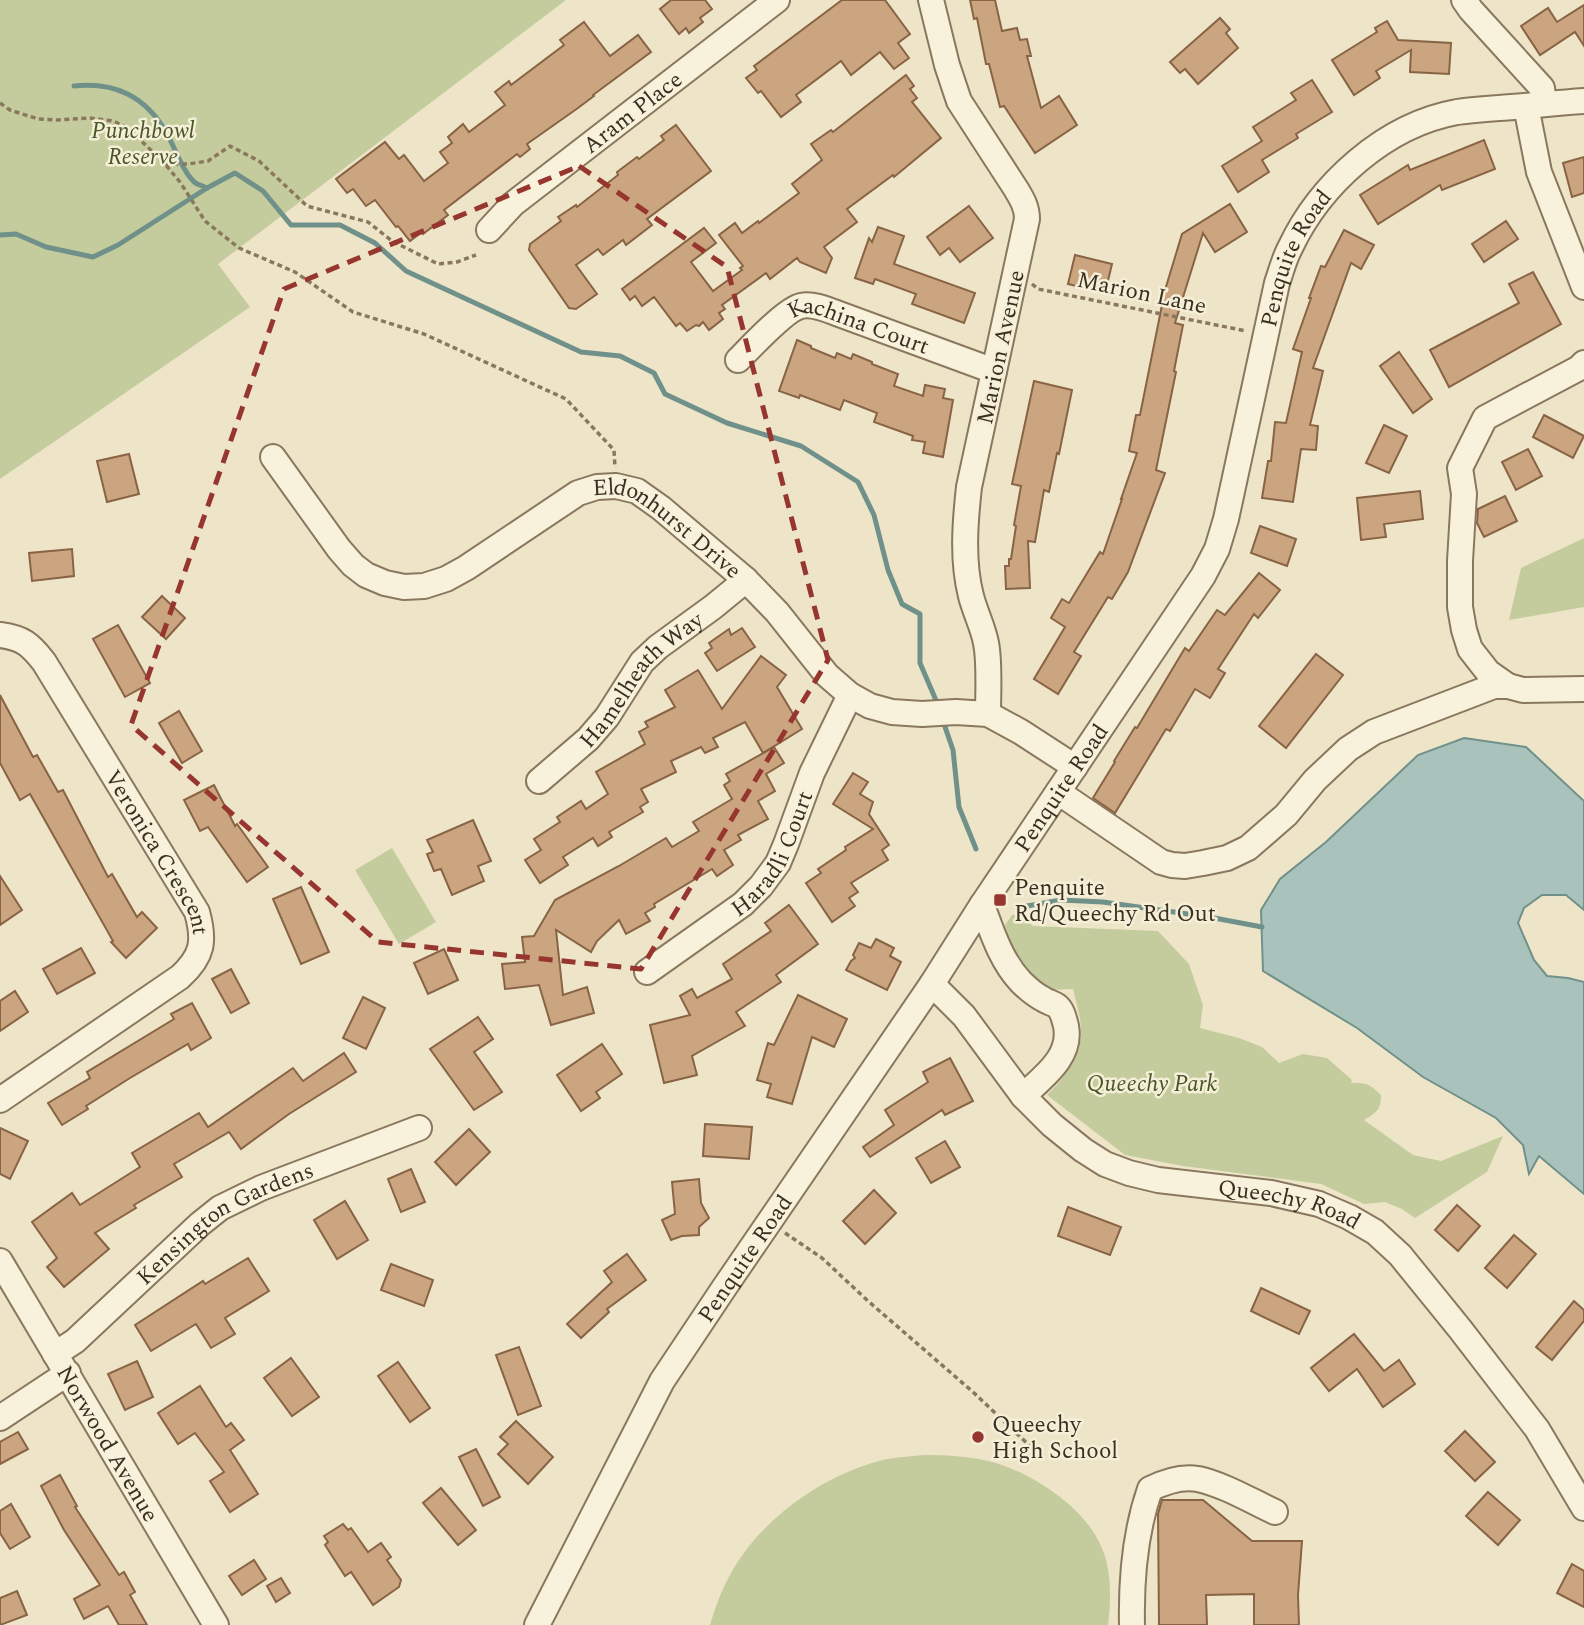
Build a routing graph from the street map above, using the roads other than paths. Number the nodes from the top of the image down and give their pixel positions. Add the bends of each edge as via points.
1 (931, 0) edge
2 (1464, 0) edge
3 (770, 2) edge
4 (1584, 100) edge
5 (1535, 105) junction
6 (489, 230) dead end
7 (1584, 287) edge
8 (738, 360) dead end
9 (1584, 363) edge
10 (994, 371) junction
11 (272, 457) dead end
12 (746, 580) junction
13 (0, 635) edge
14 (1508, 687) junction
15 (1581, 689) edge
16 (850, 695) junction
17 (988, 714) junction
18 (1075, 766) junction
19 (539, 781) dead end
20 (1058, 792) junction
21 (982, 905) junction
22 (647, 972) dead end
23 (932, 984) junction
24 (1023, 1096) junction
25 (0, 1100) edge
26 (419, 1128) dead end
27 (0, 1261) edge
28 (61, 1363) junction
29 (0, 1418) edge
30 (1584, 1508) edge
31 (1275, 1512) dead end
32 (216, 1625) edge
33 (537, 1625) edge
34 (1132, 1625) edge

1 - 10 street, Marion Avenue via 959,101 1024,201 1027,219
2 - 5 street via 1542,88
3 - 6 street, Aram Place via 513,204
4 - 5 street, Penquite Road
5 - 7 street via 1539,172
5 - 18 street, Penquite Road via 1430,118 1376,146 1325,192 1306,219 1277,284 1217,549
8 - 10 street, Kachina Court via 786,314 801,306 839,314
9 - 14 street via 1485,418 1460,468 1464,631 1470,649 1488,672
10 - 17 street, Marion Avenue via 969,487 966,537 971,597 986,645
11 - 12 street, Eldonhurst Drive via 353,565 385,583 424,586 446,579 578,493 616,485 637,491 661,508
12 - 16 street, Eldonhurst Drive via 827,675
12 - 19 street, Hamelheath Way via 642,662 588,739
13 - 25 street, Veronica Crescent via 31,645 44,662 197,912 202,930 201,950 180,977
14 - 15 street
14 - 20 street via 1494,686 1374,732 1348,748 1286,815 1248,848 1227,858 1185,866 1161,862
16 - 17 street, Eldonhurst Drive via 892,712
16 - 22 street, Haradli Court via 812,773 778,863 743,904
17 - 18 street, Eldonhurst Drive
18 - 20 street, Penquite Road
20 - 21 street, Penquite Road
21 - 23 street, Penquite Road
21 - 24 street via 1011,968 1031,991 1057,1006 1068,1035 1054,1066
23 - 24 street, Queechy Road via 964,1016
23 - 33 street, Penquite Road via 662,1381
24 - 30 street, Queechy Road via 1052,1125 1105,1164 1158,1180 1271,1193 1319,1204 1375,1232 1461,1329 1537,1429
26 - 28 street, Kensington Gardens via 220,1208 75,1341
27 - 28 street, Norwood Avenue
28 - 29 street, Kensington Gardens
28 - 32 street, Norwood Avenue
31 - 34 street via 1196,1479 1163,1482 1150,1489 1138,1538

